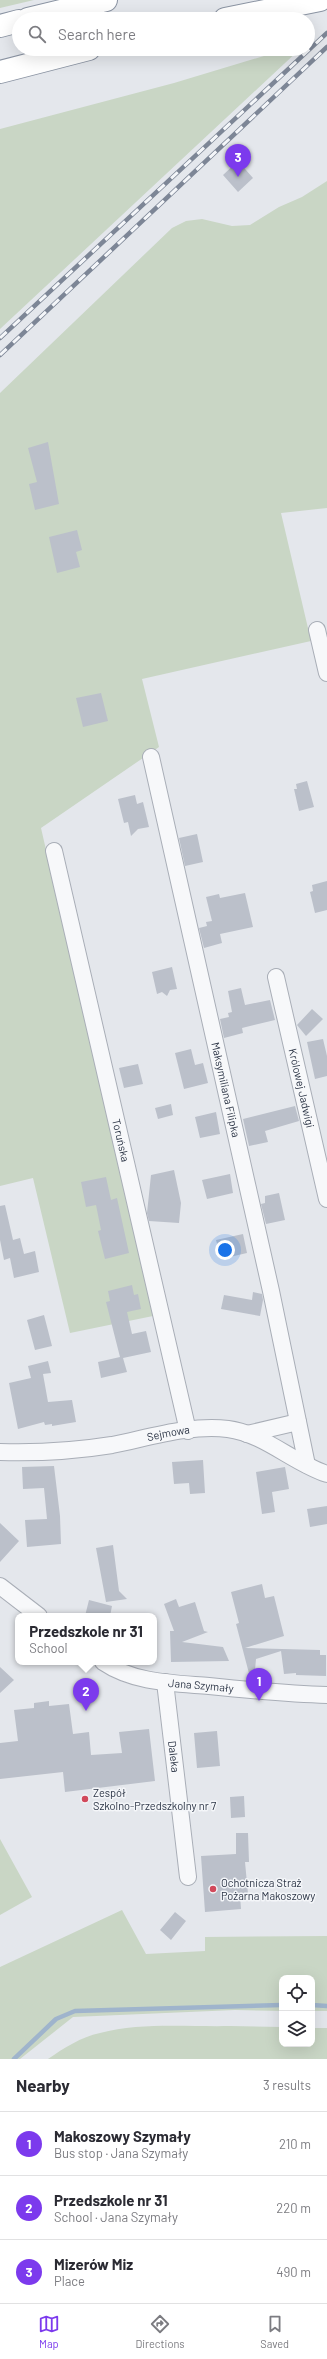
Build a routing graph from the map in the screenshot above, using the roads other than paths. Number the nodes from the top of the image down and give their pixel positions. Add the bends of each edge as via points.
1 (106, 0) edge
2 (320, 0) edge
3 (57, 12) edge
4 (260, 12) edge
5 (12, 23) edge
6 (0, 26) edge
7 (62, 56) edge
8 (0, 72) edge
9 (317, 630) dead end
10 (327, 673) edge
11 (151, 757) dead end
12 (54, 850) dead end
13 (276, 977) dead end
14 (327, 1199) edge
15 (298, 1422) junction
16 (188, 1431) junction
17 (247, 1434) junction
18 (0, 1452) edge
19 (306, 1465) junction
20 (327, 1474) edge
21 (0, 1586) edge
22 (35, 1613) edge
23 (109, 1665) edge
24 (165, 1682) junction
25 (327, 1695) edge
26 (188, 1878) dead end

1 - 3 highway
2 - 4 highway
5 - 6 highway
7 - 8 highway
9 - 10 street
11 - 15 street, Maksymiliana Filipka
12 - 16 street, Toruńska
13 - 14 street, Królowej Jadwigi
15 - 17 street
15 - 19 street, Maksymiliana Filipka
16 - 17 street, Sejmowa via 228,1429
16 - 18 street, Sejmowa via 79,1450
17 - 19 street, Sejmowa
19 - 20 street, Sejmowa
21 - 22 street
23 - 24 street, Jana Szymały via 121,1672
24 - 25 street, Jana Szymały
24 - 26 street, Daleka

